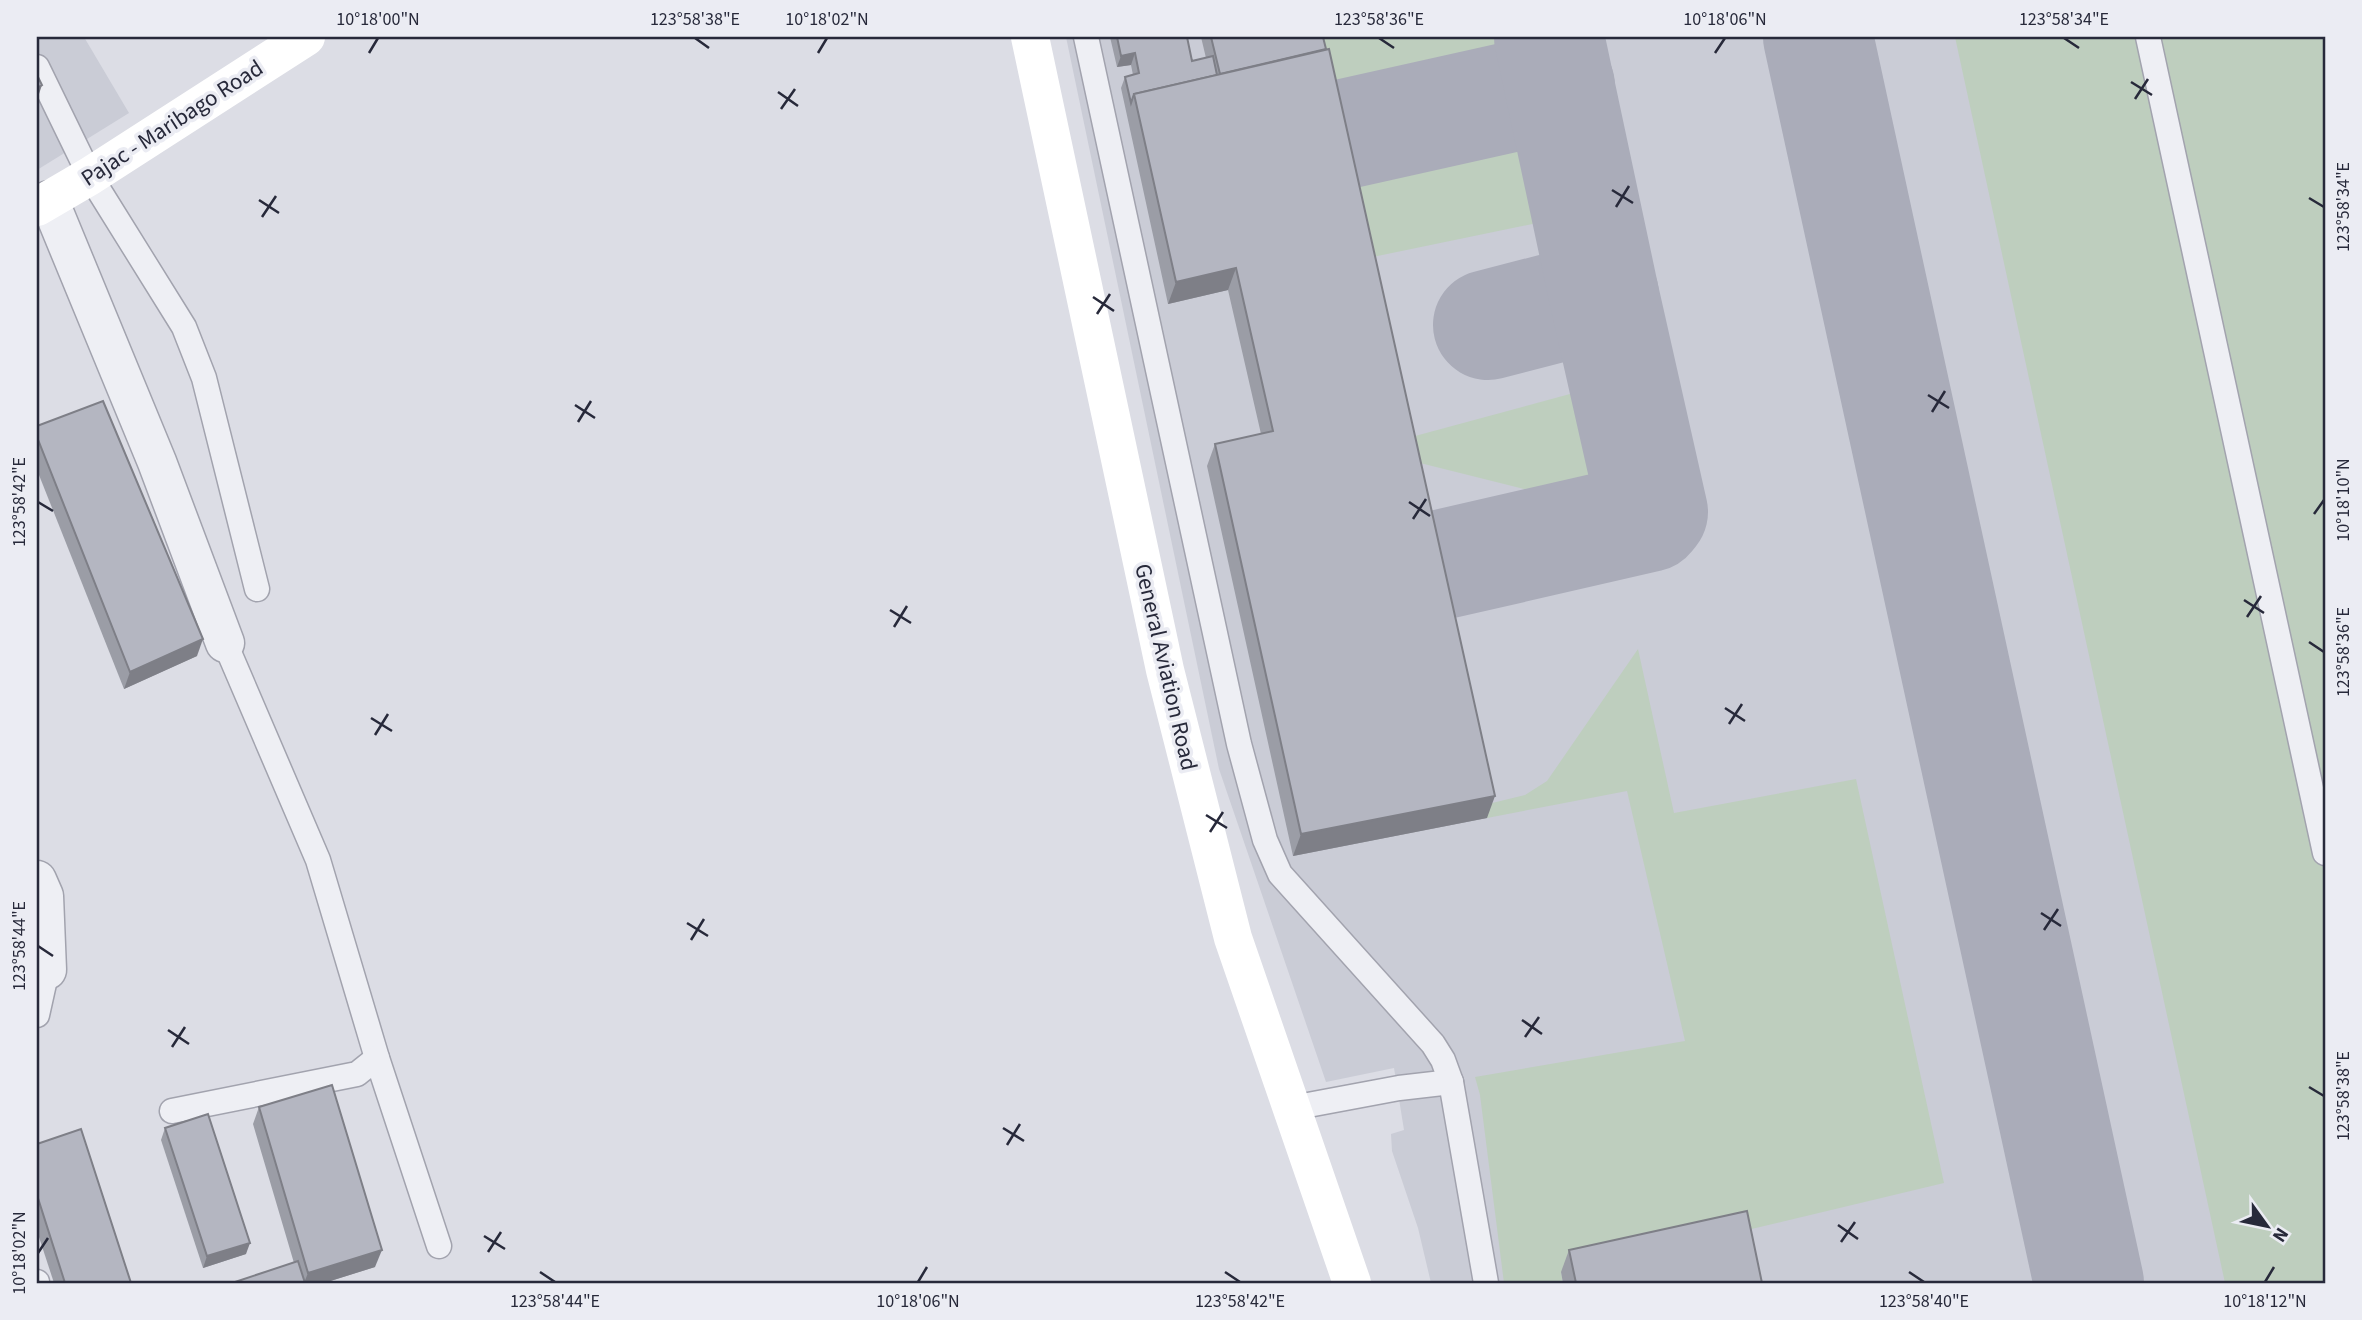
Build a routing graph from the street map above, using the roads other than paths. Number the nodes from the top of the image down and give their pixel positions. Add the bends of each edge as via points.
1 (306, 37) edge
2 (1030, 37) edge
3 (1086, 37) edge
4 (2148, 37) edge
5 (37, 67) edge
6 (90, 176) junction
7 (43, 203) edge
8 (257, 589) dead end
9 (225, 643) joint
10 (2325, 853) edge
11 (37, 880) edge
12 (47, 970) joint
13 (37, 1015) edge
14 (377, 1058) junction
15 (1451, 1082) junction
16 (1292, 1108) junction
17 (172, 1111) dead end
18 (439, 1246) dead end
19 (1352, 1283) edge
20 (1486, 1283) edge

1 - 6 main road, Pajac - Maribago Road
2 - 16 main road, General Aviation Road via 1165,670 1233,938
3 - 15 lane via 1239,744 1271,859 1309,909 1433,1044
4 - 10 lane
5 - 6 lane
6 - 7 main road, Pajac - Maribago Road
6 - 8 lane via 184,327 204,377
7 - 9 street via 157,462
9 - 14 lane via 318,860
11 - 12 street via 44,896
12 - 13 lane
14 - 17 lane via 357,1074
14 - 18 lane
15 - 16 lane
15 - 20 lane
16 - 19 main road, General Aviation Road

